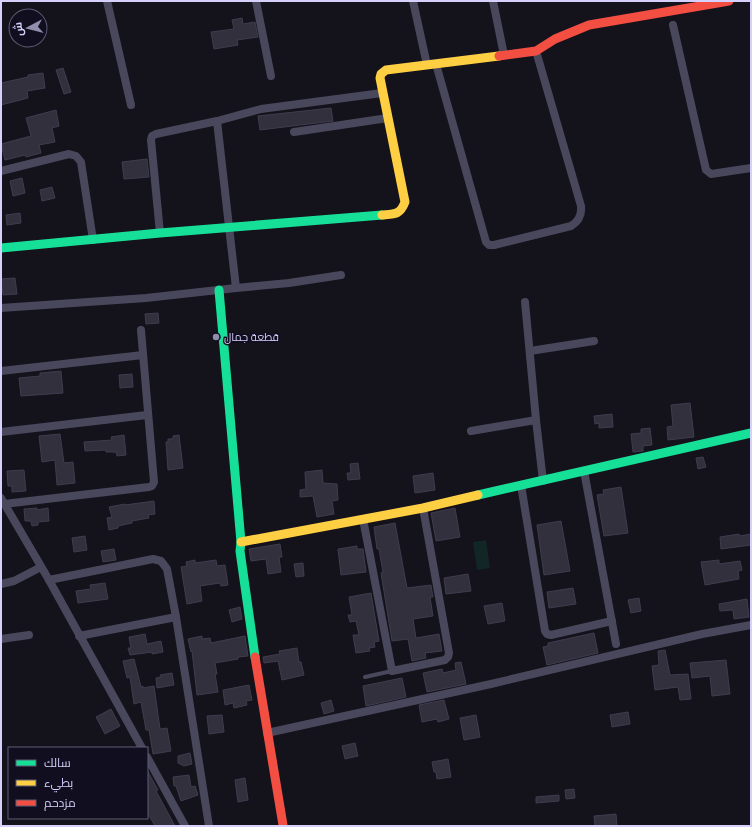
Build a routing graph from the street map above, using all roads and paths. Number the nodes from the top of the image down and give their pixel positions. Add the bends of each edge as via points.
1 (107, 1) edge
2 (256, 1) edge
3 (413, 1) edge
4 (493, 1) edge
5 (729, 1) edge
6 (672, 25) dead end
7 (536, 51) junction
8 (504, 55) junction
9 (436, 64) junction
10 (426, 65) junction
11 (271, 76) dead end
12 (382, 93) junction
13 (131, 105) dead end
14 (388, 118) junction
15 (217, 121) junction
16 (294, 132) dead end
17 (751, 168) edge
18 (1, 171) edge
19 (228, 228) junction
20 (160, 233) junction
21 (93, 240) junction
22 (1, 248) edge
23 (341, 275) dead end
24 (236, 288) junction
25 (219, 290) junction
26 (525, 302) dead end
27 (1, 308) edge
28 (141, 330) dead end
29 (594, 341) dead end
30 (530, 351) junction
31 (143, 355) junction
32 (1, 370) edge
33 (147, 415) junction
34 (536, 420) junction
35 (471, 431) dead end
36 (1, 432) edge
37 (751, 433) edge
38 (584, 471) junction
39 (544, 481) junction
40 (522, 485) junction
41 (2, 501) edge
42 (422, 508) junction
43 (363, 519) junction
44 (241, 542) junction
45 (41, 567) junction
46 (49, 580) junction
47 (1, 584) edge
48 (176, 617) junction
49 (612, 620) junction
50 (751, 626) edge
51 (29, 635) dead end
52 (79, 636) junction
53 (1, 639) edge
54 (616, 644) dead end
55 (392, 671) junction
56 (365, 677) dead end
57 (267, 733) junction
58 (141, 747) edge
59 (148, 759) edge
60 (283, 825) dead end
61 (185, 826) edge
62 (209, 826) edge

1 - 13 street
2 - 11 street
3 - 10 street
4 - 8 street
5 - 7 street via 589,25 567,32
6 - 17 street via 706,170 711,174
7 - 8 street
7 - 9 street via 581,213 577,222 571,226 494,245 486,242
8 - 9 street
9 - 10 street
10 - 12 street via 386,70 380,78
12 - 14 street
12 - 15 street via 261,109
14 - 16 street
14 - 19 street via 405,202 402,210 396,214
15 - 19 street
15 - 20 street via 152,136
18 - 21 street via 69,154 76,156 81,162
19 - 20 street
19 - 24 street
20 - 21 street
21 - 22 street
23 - 24 street
24 - 25 street
25 - 27 street
25 - 44 street
26 - 30 street
28 - 31 street
29 - 30 street
30 - 34 street
31 - 32 street
31 - 33 street
33 - 36 street
33 - 41 street via 154,482 152,486
34 - 35 street
34 - 39 street
37 - 38 street
38 - 39 street
38 - 49 street
39 - 40 street
40 - 42 street
40 - 49 street via 545,631 551,635
41 - 45 street
42 - 43 street
42 - 55 street via 449,653 445,660
43 - 44 street
43 - 55 street
44 - 57 street via 242,572
45 - 46 street
45 - 47 street via 14,581
46 - 48 street via 153,559 161,561 167,569
46 - 52 street
48 - 52 street
48 - 62 street
49 - 54 street
50 - 57 street via 702,634
51 - 53 street
52 - 58 street
55 - 56 lane
57 - 60 street
59 - 61 street

